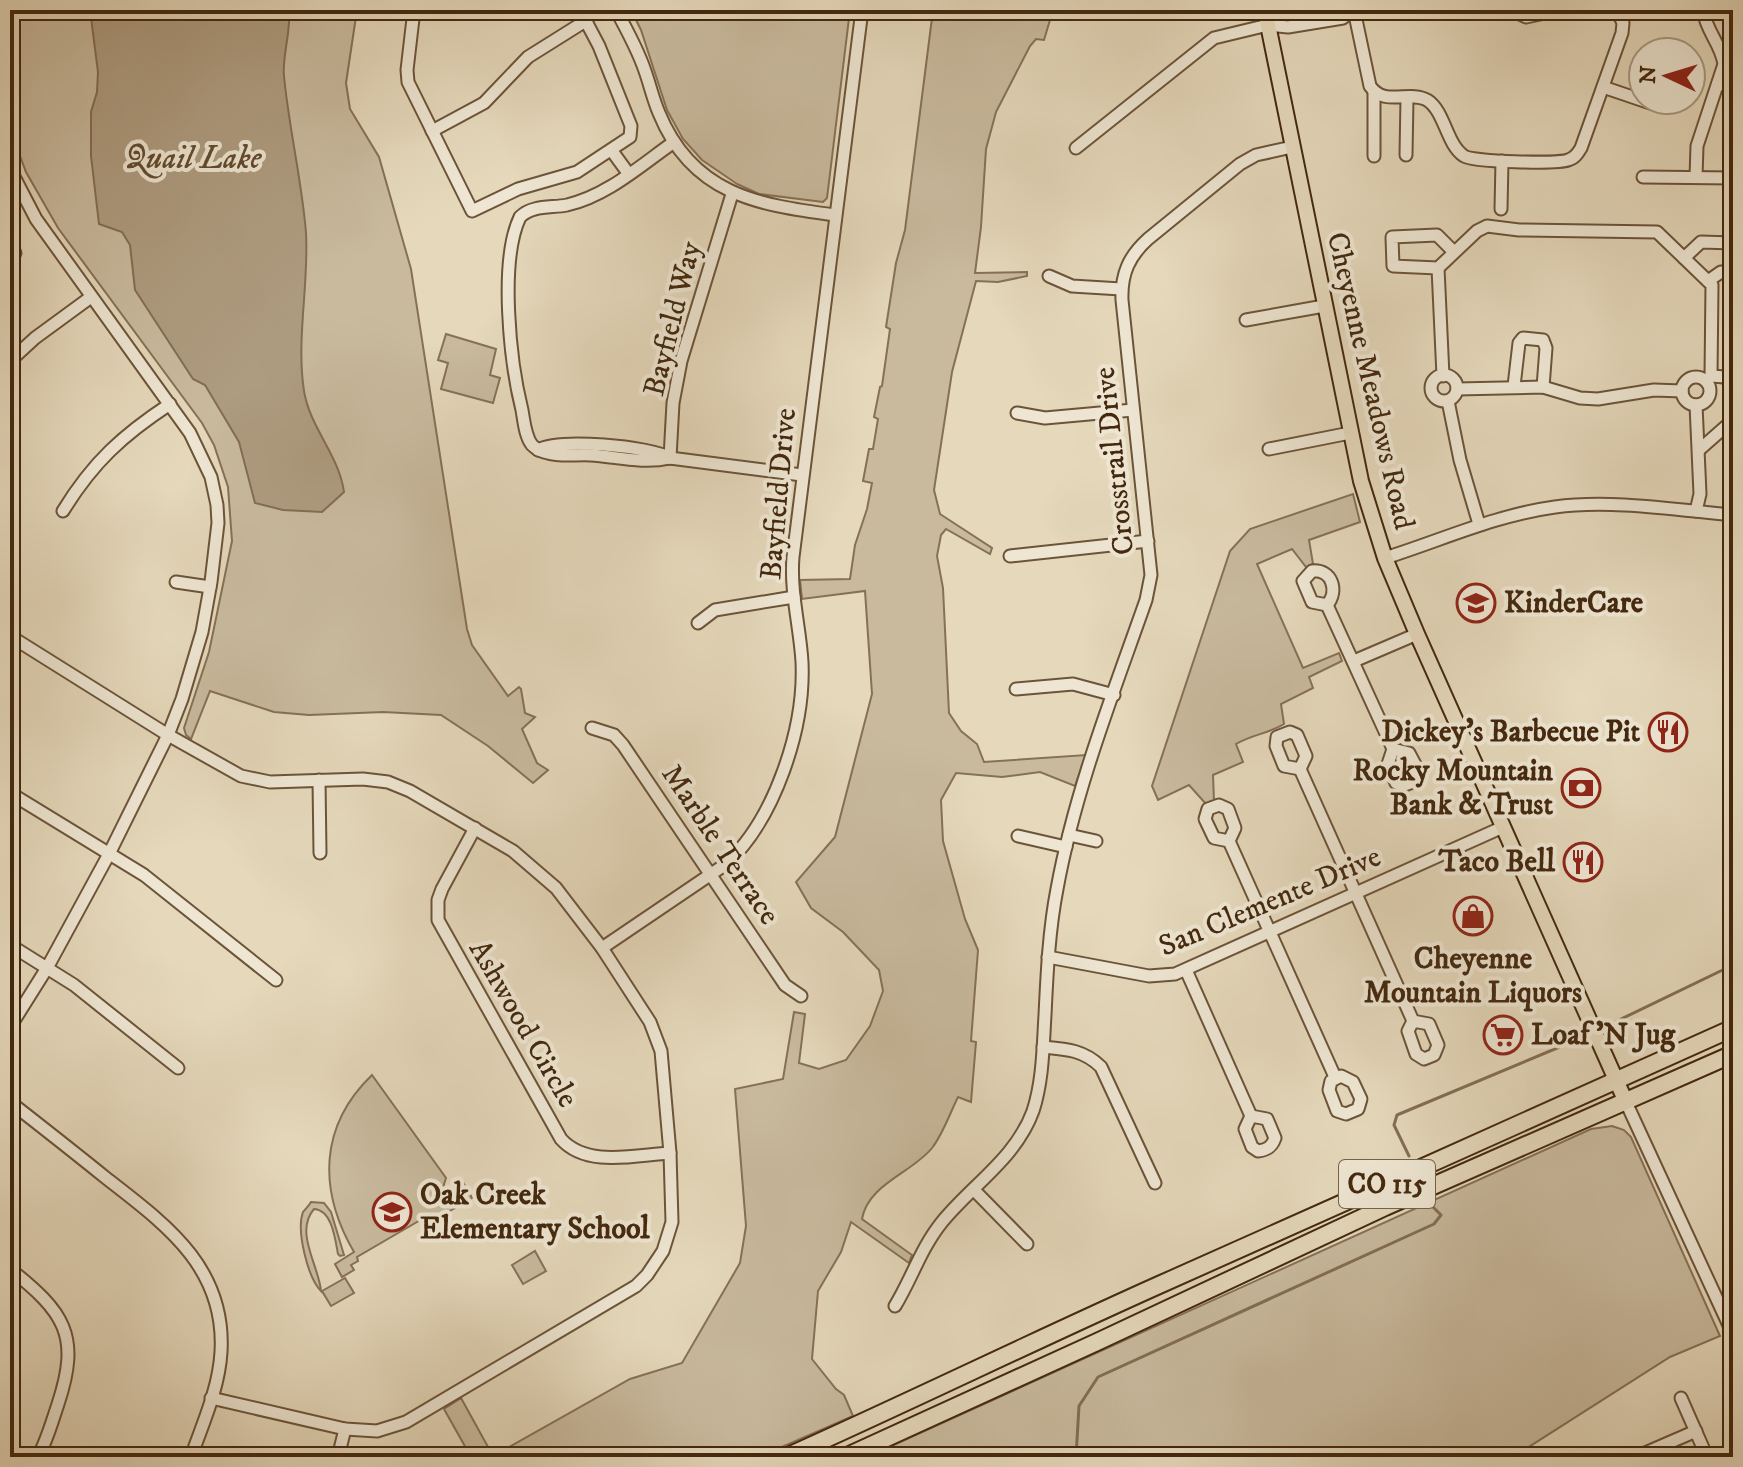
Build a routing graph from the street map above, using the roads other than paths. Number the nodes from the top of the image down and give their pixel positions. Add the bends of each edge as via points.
1 (414, 10) edge
2 (616, 10) edge
3 (862, 10) edge
4 (1307, 10) edge
5 (1353, 10) edge
6 (1511, 10) edge
7 (1559, 10) edge
8 (1617, 10) edge
9 (1703, 10) edge
10 (584, 15) edge
11 (1266, 17) edge
12 (1311, 23) junction
13 (1718, 83) junction
14 (1603, 87) junction
15 (1733, 89) edge
16 (1374, 93) junction
17 (1627, 95) edge
18 (1407, 98) junction
19 (432, 131) junction
20 (674, 142) junction
21 (1292, 147) junction
22 (1076, 148) dead end
23 (612, 151) junction
24 (1406, 155) dead end
25 (1374, 156) dead end
26 (1502, 161) junction
27 (10, 169) edge
28 (628, 173) junction
29 (1643, 177) dead end
30 (1696, 177) junction
31 (1733, 178) edge
32 (13, 184) edge
33 (732, 194) junction
34 (1501, 209) dead end
35 (835, 215) junction
36 (1733, 243) edge
37 (1454, 252) junction
38 (1684, 258) junction
39 (1438, 268) junction
40 (1733, 273) edge
41 (1049, 276) dead end
42 (1708, 281) junction
43 (1121, 289) junction
44 (91, 297) junction
45 (1324, 306) junction
46 (1246, 320) dead end
47 (10, 361) edge
48 (1443, 376) junction
49 (1709, 378) junction
50 (1514, 386) junction
51 (1543, 387) junction
52 (1733, 387) edge
53 (1457, 389) junction
54 (1682, 391) junction
55 (1448, 401) junction
56 (170, 404) junction
57 (1696, 405) junction
58 (1133, 410) junction
59 (1017, 413) dead end
60 (1733, 420) edge
61 (1350, 433) junction
62 (1269, 449) dead end
63 (1699, 450) junction
64 (670, 458) junction
65 (802, 475) junction
66 (63, 511) dead end
67 (1696, 511) junction
68 (1733, 515) edge
69 (1479, 524) junction
70 (1148, 541) junction
71 (1010, 556) dead end
72 (1385, 558) junction
73 (176, 582) dead end
74 (210, 587) junction
75 (794, 597) junction
76 (1327, 605) dead end
77 (698, 623) dead end
78 (1417, 634) junction
79 (10, 636) edge
80 (1354, 661) junction
81 (1016, 689) dead end
82 (1114, 695) junction
83 (592, 728) dead end
84 (168, 735) junction
85 (1393, 749) dead end
86 (1300, 769) dead end
87 (319, 780) junction
88 (10, 793) edge
89 (1503, 827) junction
90 (475, 828) junction
91 (1069, 835) junction
92 (1018, 836) dead end
93 (1096, 841) dead end
94 (1229, 841) dead end
95 (1066, 847) junction
96 (320, 853) dead end
97 (109, 854) junction
98 (711, 874) junction
99 (1356, 893) junction
100 (1271, 933) junction
101 (10, 945) edge
102 (602, 948) junction
103 (1048, 957) junction
104 (47, 968) junction
105 (1186, 970) junction
106 (276, 980) dead end
107 (801, 996) dead end
108 (1413, 1021) dead end
109 (10, 1027) edge
110 (1733, 1028) edge
111 (1043, 1047) junction
112 (1733, 1054) edge
113 (178, 1068) dead end
114 (1335, 1077) dead end
115 (1617, 1080) junction
116 (1625, 1100) junction
117 (10, 1102) edge
118 (1251, 1116) dead end
119 (670, 1153) junction
120 (1155, 1183) dead end
121 (974, 1190) junction
122 (1027, 1244) dead end
123 (10, 1269) edge
124 (895, 1306) dead end
125 (1733, 1334) edge
126 (211, 1398) junction
127 (1681, 1398) dead end
128 (345, 1429) junction
129 (1696, 1431) junction
130 (38, 1457) edge
131 (191, 1457) edge
132 (338, 1457) edge
133 (786, 1457) edge
134 (845, 1457) edge
135 (1636, 1457) edge
136 (1707, 1457) edge

1 - 19 street via 407,76
2 - 20 street
3 - 35 street, Bayfield Drive
4 - 11 street
4 - 12 street
5 - 12 street via 1343,18
5 - 16 street
6 - 7 street via 1526,17
8 - 14 street via 1622,33
9 - 13 street via 1723,54
10 - 19 street via 528,57 484,103
10 - 23 street via 631,126 630,137
11 - 12 street via 1288,27
11 - 21 main road, Cheyenne Meadows Road
11 - 22 street via 1206,43
13 - 15 street
13 - 30 street via 1697,146
14 - 17 street
14 - 26 street via 1576,156 1558,162
16 - 18 street
16 - 25 street
18 - 24 street
18 - 26 street via 1431,103 1462,155
19 - 23 street via 472,211 518,189 570,175
20 - 28 street
20 - 33 street via 693,165
21 - 43 street, Crosstrail Drive via 1248,159 1148,239 1129,260
21 - 45 main road, Cheyenne Meadows Road
23 - 28 street
26 - 34 street
27 - 32 street
28 - 64 street via 583,200 525,212 516,224 509,291 511,348 533,450 655,462
29 - 30 street
30 - 31 street
32 - 44 street
33 - 35 street via 774,207
33 - 64 street, Bayfield Way via 681,361
35 - 65 street, Bayfield Drive
36 - 38 street via 1701,242
37 - 38 street via 1487,226 1657,232
37 - 39 street
37 - 39 street via 1437,235 1392,237 1393,266
38 - 42 street
39 - 48 street
40 - 42 street via 1721,272
41 - 43 street via 1072,286
42 - 49 street
43 - 58 street, Crosstrail Drive
44 - 47 street
44 - 56 street
45 - 46 street
45 - 61 main road, Cheyenne Meadows Road
48 - 53 street via 1452,378
48 - 55 street via 1435,379 1432,391 1436,399
49 - 52 street via 1725,377
49 - 54 street via 1691,378
49 - 57 street via 1709,396
50 - 51 street
50 - 51 street via 1519,343 1537,338 1546,348
50 - 53 street
51 - 54 street via 1598,399
53 - 55 street
54 - 57 street via 1686,401
55 - 69 street
56 - 66 street via 110,449
56 - 74 street via 200,450 215,492 218,523
57 - 63 street
58 - 59 street via 1045,418
58 - 70 street, Crosstrail Drive
60 - 63 street
61 - 62 street
61 - 72 main road, Cheyenne Meadows Road
63 - 67 street
64 - 65 street
65 - 75 street, Bayfield Drive
67 - 68 street
67 - 69 street via 1559,506
69 - 72 street
70 - 71 street
70 - 82 street, Crosstrail Drive via 1149,587
72 - 78 main road, Cheyenne Meadows Road
73 - 74 street
74 - 84 street via 195,657
75 - 77 street via 715,610
75 - 98 street, Bayfield Drive via 802,676 787,755 757,828 737,854
76 - 80 street
78 - 80 street
78 - 89 main road, Cheyenne Meadows Road
79 - 84 street
80 - 85 street
81 - 82 street via 1073,684
82 - 91 street, Crosstrail Drive
83 - 98 street, Marble Terrace via 614,735 623,745
84 - 87 street via 241,776 270,782
84 - 97 street
86 - 99 street
87 - 90 street via 388,782
87 - 96 street
88 - 97 street
89 - 99 street, San Clemente Drive
89 - 115 main road, Cheyenne Meadows Road
90 - 102 street via 513,851 556,888
90 - 119 street, Ashwood Circle via 442,889 438,920 561,1139 575,1152 592,1157
91 - 93 street
91 - 95 street, Crosstrail Drive
92 - 95 street
94 - 100 street
95 - 103 street, Crosstrail Drive
97 - 104 street
97 - 106 street via 144,875
98 - 102 street, Bayfield Drive
98 - 107 street, Marble Terrace via 785,985
99 - 100 street, San Clemente Drive
99 - 108 street
100 - 105 street, San Clemente Drive
100 - 114 street
101 - 104 street
102 - 119 street via 657,1037
103 - 105 street, San Clemente Drive via 1149,976
103 - 111 street, Crosstrail Drive
104 - 109 street
104 - 113 street
105 - 118 street
110 - 115 highway, CO 115
111 - 120 street via 1074,1050 1101,1067
111 - 121 street, Crosstrail Drive via 1027,1123 1010,1152
112 - 116 highway, CO 115
115 - 116 main road, Cheyenne Meadows Road
115 - 133 highway, CO 115
116 - 125 street
116 - 134 highway, CO 115
117 - 126 street via 161,1221 200,1265 222,1334
119 - 128 street via 669,1237 656,1264 636,1286 406,1422 377,1431
121 - 122 street
121 - 124 street, Crosstrail Drive via 921,1252
123 - 130 street via 45,1298 67,1342 68,1375
126 - 128 street
126 - 131 street
127 - 129 street
128 - 132 street
129 - 135 street
129 - 136 street

